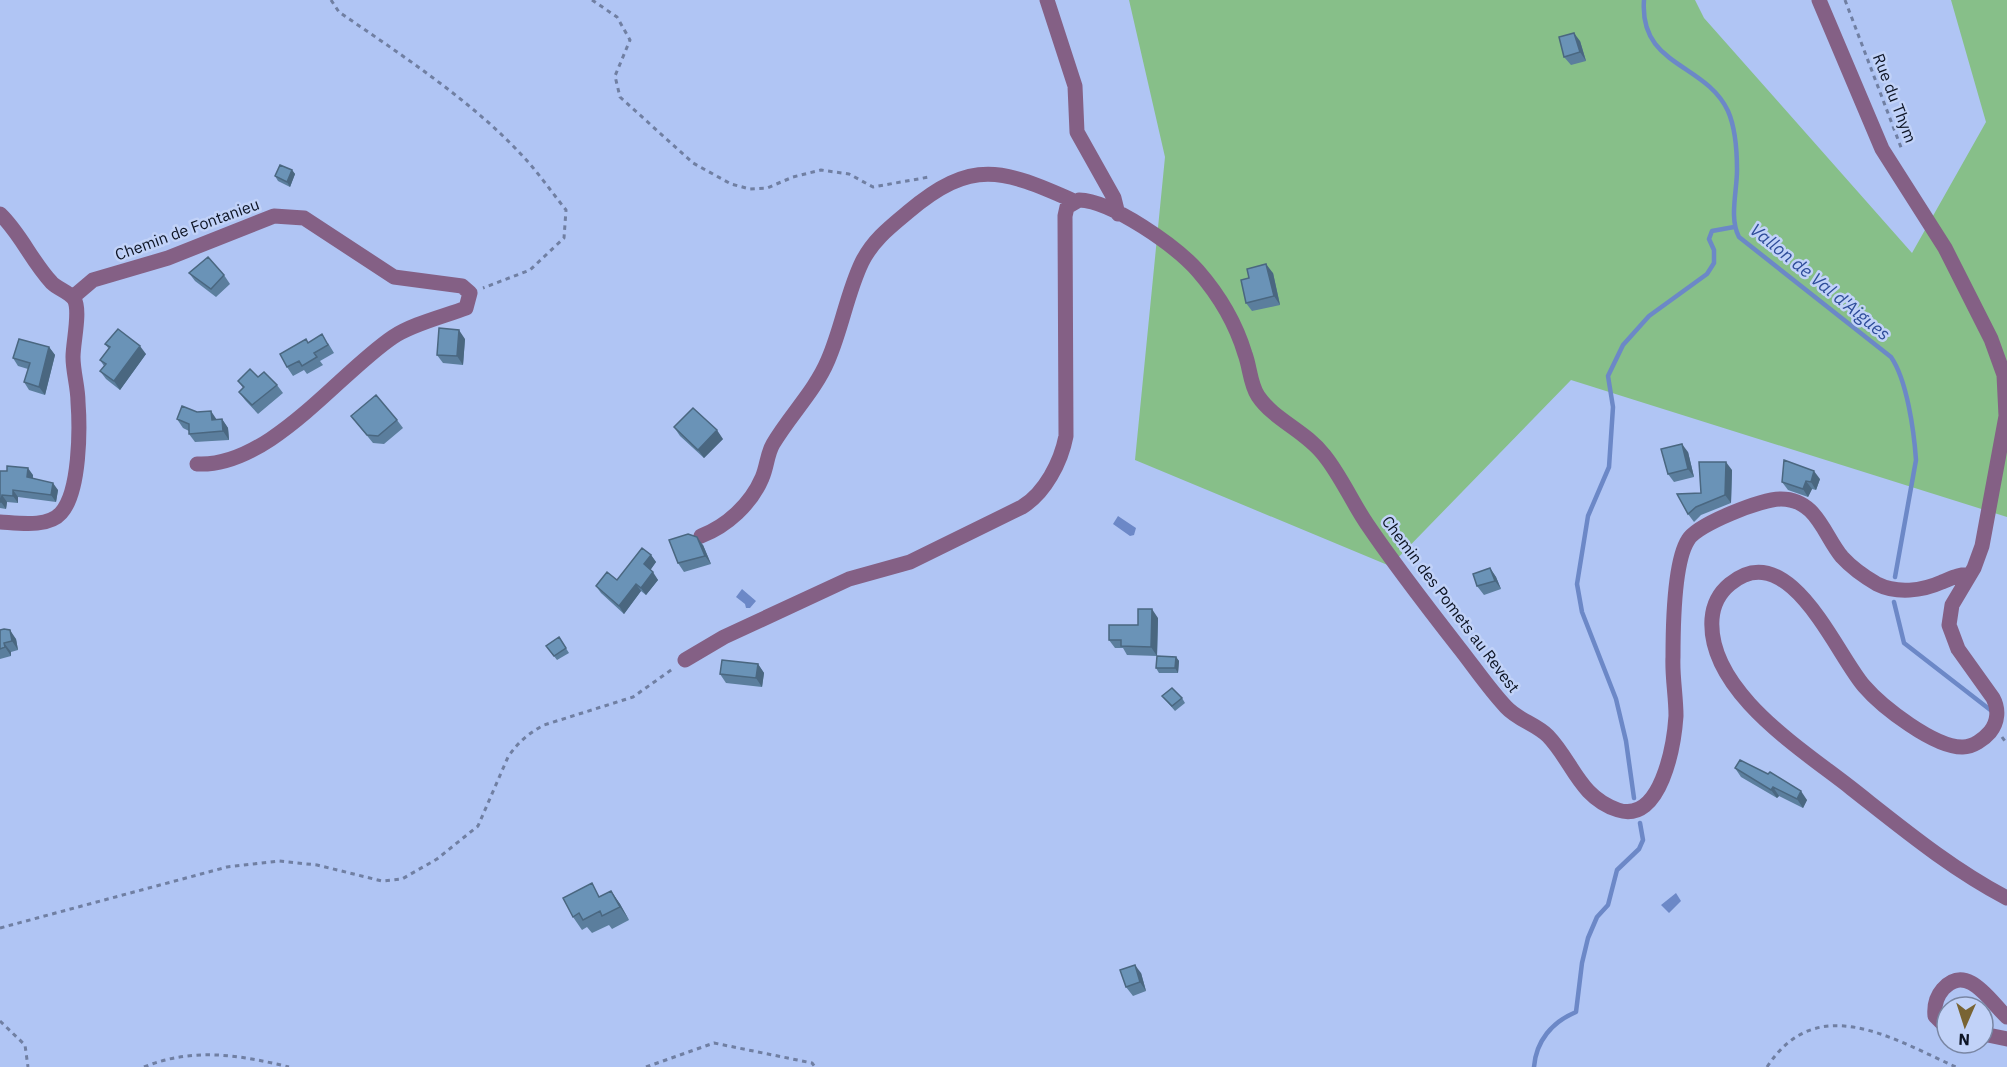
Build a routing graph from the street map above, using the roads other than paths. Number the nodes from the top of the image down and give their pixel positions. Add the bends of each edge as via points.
1 (1047, 0) edge
2 (1819, 0) edge
3 (1074, 201) junction
4 (0, 214) edge
5 (1118, 214) junction
6 (73, 297) junction
7 (197, 464) dead end
8 (0, 522) edge
9 (701, 536) dead end
10 (1970, 575) junction
11 (685, 660) road end
12 (2007, 898) edge
13 (1939, 995) edge
14 (1988, 995) edge
15 (1995, 1003) edge
16 (2007, 1017) edge

1 - 5 street via 1075,86 1077,132 1114,198
2 - 10 street via 1882,149 1945,248 1991,339 2004,375 2007,400 2002,439 1982,546
3 - 5 street, Chemin des Pomets au Revest via 1085,200
3 - 9 street, Chemin des Pomets au Revest via 1004,176 971,175 940,187 885,231 863,260 829,360 772,445 762,479 732,518
3 - 11 street via 1065,216 1066,436 1039,495 910,562 849,579 724,637
4 - 6 street via 53,285
5 - 10 street, Chemin des Pomets au Revest via 1197,270 1232,323 1258,397 1324,454 1428,610 1500,700 1548,736 1582,785 1612,807 1628,813 1643,807 1655,794 1664,774 1676,720 1673,656 1679,576 1686,545 1696,531 1750,507 1786,499 1801,505 1826,528 1844,560 1882,586 1912,590
6 - 7 street, Chemin de Fontanieu via 93,280 168,258 274,216 304,218 394,277 462,286 470,293 466,308 396,335 321,400 236,459 214,465
6 - 8 street via 78,310 73,360 78,444 71,495 60,514 42,523
10 - 12 street via 1952,605 1950,632 1996,704 1993,727 1982,739 1963,747 1934,738 1900,717 1863,685 1826,626 1808,604 1774,576 1745,576 1731,583 1719,597 1712,622 1715,646 1733,681 1756,711 1938,857
13 - 14 street via 1956,982 1972,983
15 - 16 street

